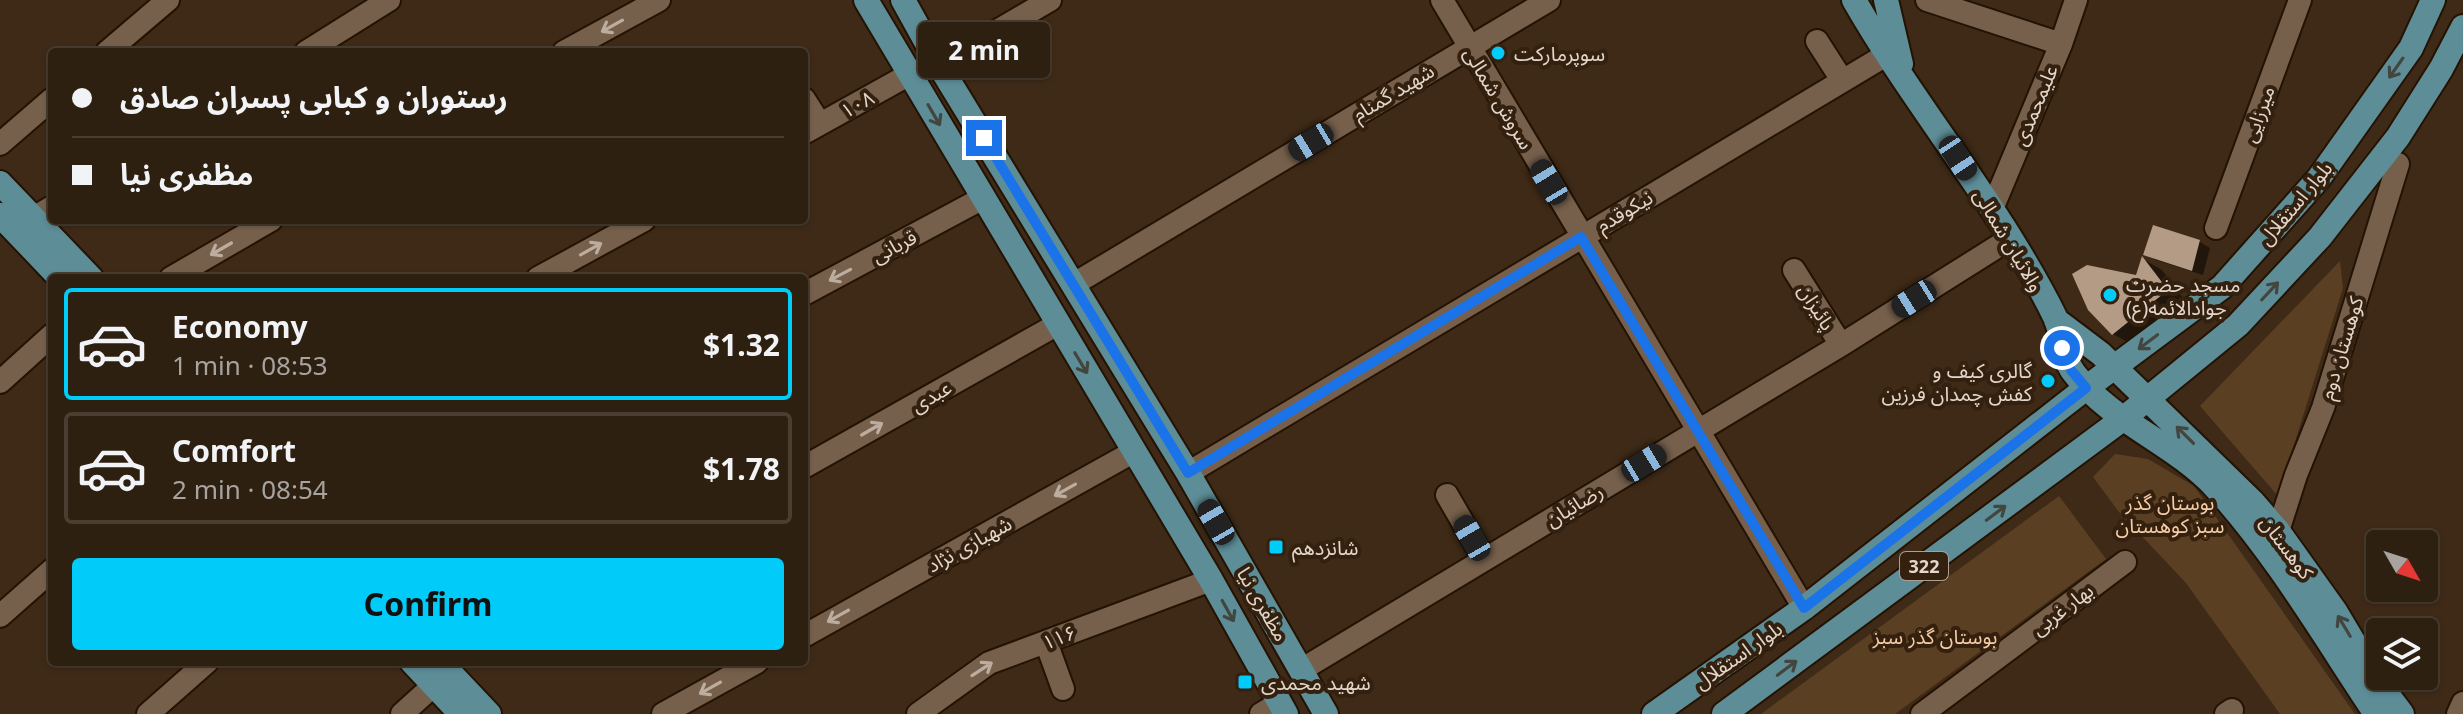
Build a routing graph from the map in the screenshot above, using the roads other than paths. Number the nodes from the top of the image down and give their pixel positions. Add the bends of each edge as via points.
1 (168, 0) edge
2 (659, 0) edge
3 (866, 0) edge
4 (903, 0) edge
5 (1050, 0) edge
6 (1442, 0) edge
7 (1549, 0) edge
8 (1854, 0) edge
9 (1886, 0) edge
10 (1927, 0) edge
11 (2076, 0) edge
12 (2300, 0) edge
13 (2433, 0) edge
14 (383, 2) edge
15 (2463, 27) edge
16 (1817, 41) dead end
17 (2061, 44) junction
18 (1468, 47) junction
19 (112, 48) edge
20 (312, 48) edge
21 (571, 48) edge
22 (1891, 52) junction
23 (939, 65) junction
24 (910, 74) junction
25 (1842, 80) junction
26 (48, 102) edge
27 (812, 128) edge
28 (0, 144) edge
29 (2398, 164) dead end
30 (0, 183) edge
31 (983, 198) junction
32 (1992, 209) junction
33 (44, 212) edge
34 (0, 215) edge
35 (53, 224) edge
36 (264, 224) edge
37 (637, 224) edge
38 (2216, 228) dead end
39 (1581, 237) junction
40 (2011, 238) junction
41 (1794, 270) dead end
42 (56, 274) edge
43 (88, 274) edge
44 (178, 274) edge
45 (545, 274) edge
46 (1074, 284) junction
47 (808, 292) edge
48 (2056, 320) junction
49 (1058, 324) junction
50 (48, 339) edge
51 (1841, 345) junction
52 (2114, 368) junction
53 (0, 382) edge
54 (2086, 388) junction
55 (2149, 399) junction
56 (2124, 418) junction
57 (1698, 431) junction
58 (1133, 452) junction
59 (808, 465) edge
60 (1188, 473) junction
61 (1447, 495) dead end
62 (2278, 531) junction
63 (2268, 555) junction
64 (1484, 559) junction
65 (2125, 562) dead end
66 (48, 574) edge
67 (1211, 580) junction
68 (1804, 608) junction
69 (0, 616) edge
70 (808, 634) edge
71 (1046, 642) junction
72 (202, 666) edge
73 (750, 666) edge
74 (445, 670) edge
75 (1301, 670) junction
76 (1063, 689) dead end
77 (2463, 703) edge
78 (930, 710) edge
79 (1275, 710) edge
80 (148, 714) edge
81 (402, 714) edge
82 (461, 714) edge
83 (489, 714) edge
84 (663, 714) edge
85 (1326, 714) edge
86 (1654, 714) edge
87 (1724, 714) edge
88 (1922, 714) edge
89 (2376, 714) edge
90 (2402, 714) edge
91 (2458, 714) edge

1 - 19 street
2 -> 21 street
3 - 24 main road, مظفری نیا
4 - 23 main road, مظفری نیا
5 - 23 street
6 - 18 street, سروش شمالی
7 - 18 street, شهید گمنام
8 - 22 main road, والائیان شمالی
9 - 22 main road, والائیان شمالی
10 - 17 street
11 - 17 street, علیمحمدی
12 - 38 street, میرزایی
13 -> 52 main road, بلوار استقلال / 322 via 2411,48 2319,178 2222,287
14 - 20 street
55 -> 15 main road, بلوار استقلال / 322 via 2238,325 2320,237 2398,137
16 - 25 street
17 - 32 street, علیمحمدی
18 - 39 street, سروش شمالی
18 - 46 street, شهید گمنام
22 - 25 street, نیکوقدم
22 - 32 main road, والائیان شمالی
23 - 46 main road, مظفری نیا
24 - 27 street, ۱۰۸
24 -> 31 main road, مظفری نیا
25 - 39 street, نیکوقدم
26 - 28 street
29 - 62 street, کوهستان دوم via 2323,408
30 - 33 main road
31 -> 47 street, قربانی
31 - 49 main road, مظفری نیا
32 - 40 main road, والائیان شمالی
34 - 42 main road
35 - 43 main road
36 -> 44 street
45 -> 37 street
39 - 57 street, سروش شمالی
39 - 60 street, نیکوقدم
40 - 48 main road, والائیان شمالی
40 - 51 street, رضائیان
41 - 51 street, پائیزان
46 - 60 main road, مظفری نیا
48 - 52 main road, والائیان شمالی
48 - 54 main road, والائیان شمالی via 2071,370
49 -> 58 main road, مظفری نیا
59 -> 49 street, عبدی
50 - 53 street
51 - 57 street, رضائیان
52 - 54 main road, بلوار استقلال / 322
52 - 55 main road, کوهستان
54 - 56 main road, کوهستان
54 - 68 main road, بلوار استقلال / 322
55 - 56 main road, بلوار استقلال / 322
62 -> 55 main road, کوهستان
56 - 63 main road, کوهستان via 2205,477
87 -> 56 main road, بلوار استقلال / 322
57 - 64 street, رضائیان
57 - 68 street, سروش شمالی
58 - 67 main road, مظفری نیا
58 -> 70 street, شهبازی نژاد
60 - 75 main road, مظفری نیا
61 - 64 street
62 - 63 main road
90 -> 62 main road, کوهستان
63 - 89 main road, کوهستان
64 - 75 street, رضائیان
65 - 88 street, بهار غربی
66 - 69 street
67 - 71 street, ۱۱۶
67 -> 79 main road, مظفری نیا
68 - 86 main road, بلوار استقلال / 322
71 - 76 street
78 -> 71 street, ۱۱۶ via 989,663
72 - 80 street
73 -> 84 street
74 - 81 street
74 - 82 main road
74 - 83 main road
75 - 85 main road, مظفری نیا
77 - 91 street

